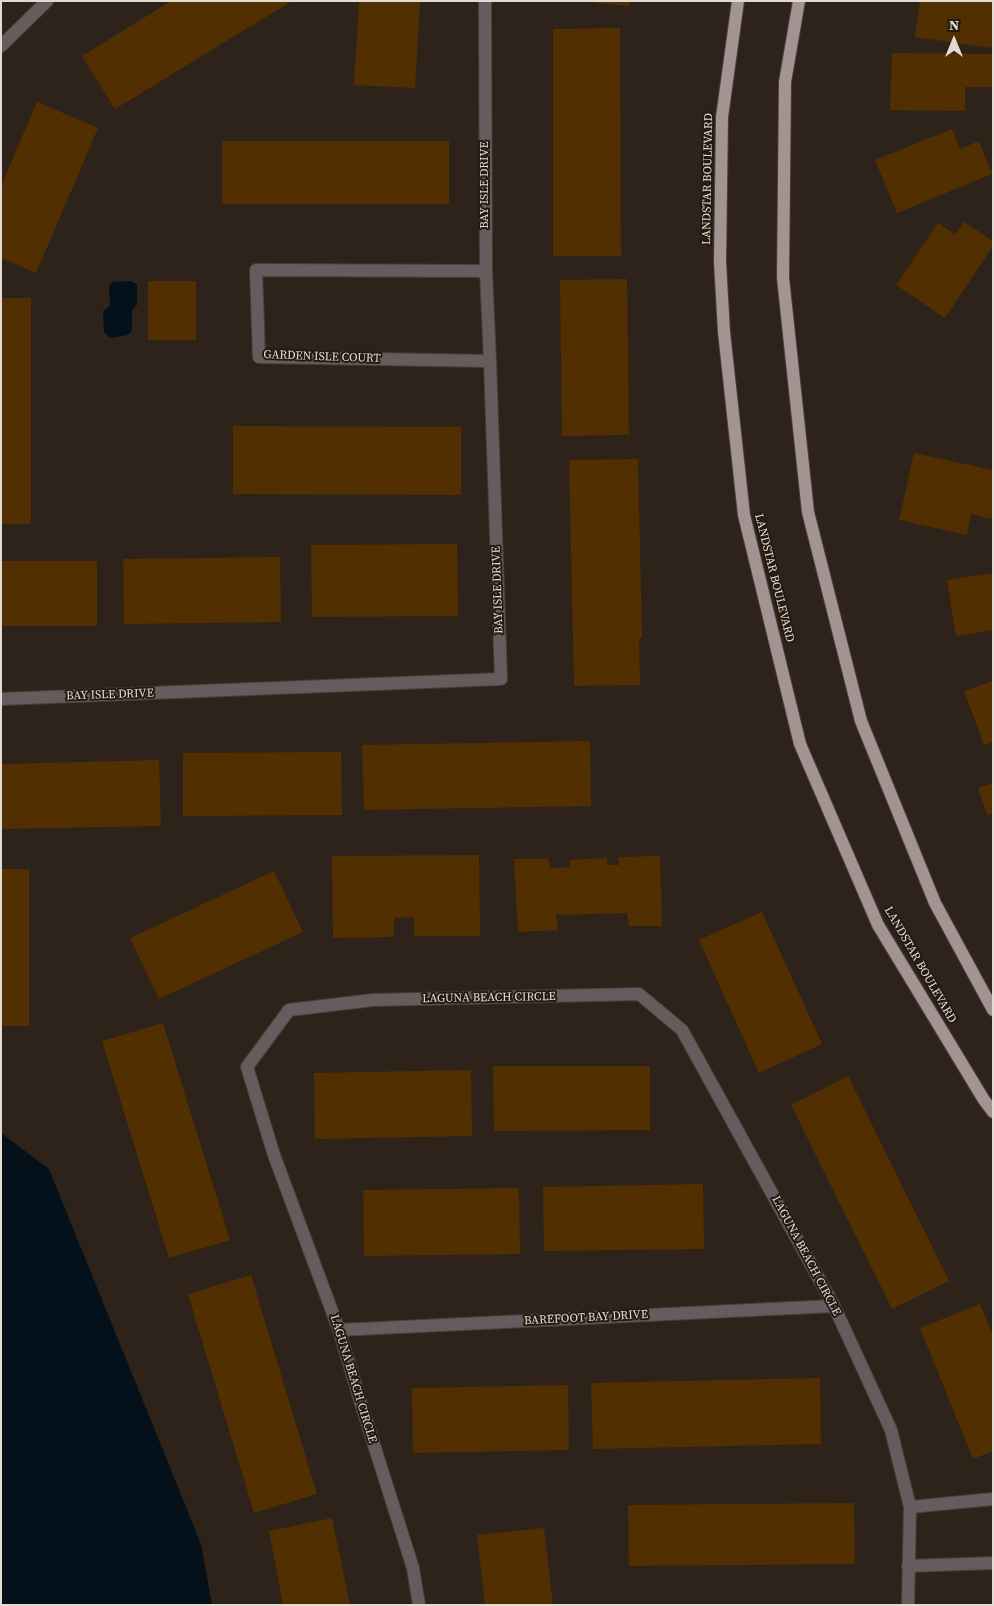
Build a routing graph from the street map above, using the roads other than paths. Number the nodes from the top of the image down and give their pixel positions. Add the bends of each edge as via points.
1 (47, 1) edge
2 (485, 1) edge
3 (738, 1) edge
4 (799, 1) edge
5 (1, 46) edge
6 (486, 271) junction
7 (490, 361) junction
8 (1, 699) edge
9 (993, 1010) edge
10 (993, 1112) edge
11 (834, 1306) junction
12 (339, 1330) junction
13 (993, 1499) edge
14 (910, 1507) junction
15 (993, 1563) edge
16 (908, 1566) junction
17 (419, 1605) edge
18 (908, 1605) edge

1 - 5 lane
2 - 6 lane, BAY ISLE DRIVE
3 - 10 main road, LANDSTAR BOULEVARD via 722,117 720,262 724,332 744,515 800,744 878,924
4 - 9 main road via 786,82 783,278 808,512 861,721 935,902
6 - 7 lane, BAY ISLE DRIVE
6 - 7 lane, GARDEN ISLE COURT via 256,270 259,357
7 - 8 lane, BAY ISLE DRIVE via 501,679
11 - 12 lane, BAREFOOT BAY DRIVE
11 - 12 lane, LAGUNA BEACH CIRCLE via 682,1030 639,994 373,1000 289,1010 248,1067 274,1155
11 - 14 lane, LAGUNA BEACH CIRCLE via 891,1430
12 - 17 lane, LAGUNA BEACH CIRCLE via 413,1568
13 - 14 lane
14 - 16 lane, LAGUNA BEACH CIRCLE
15 - 16 lane
16 - 18 lane, LAGUNA BEACH CIRCLE

